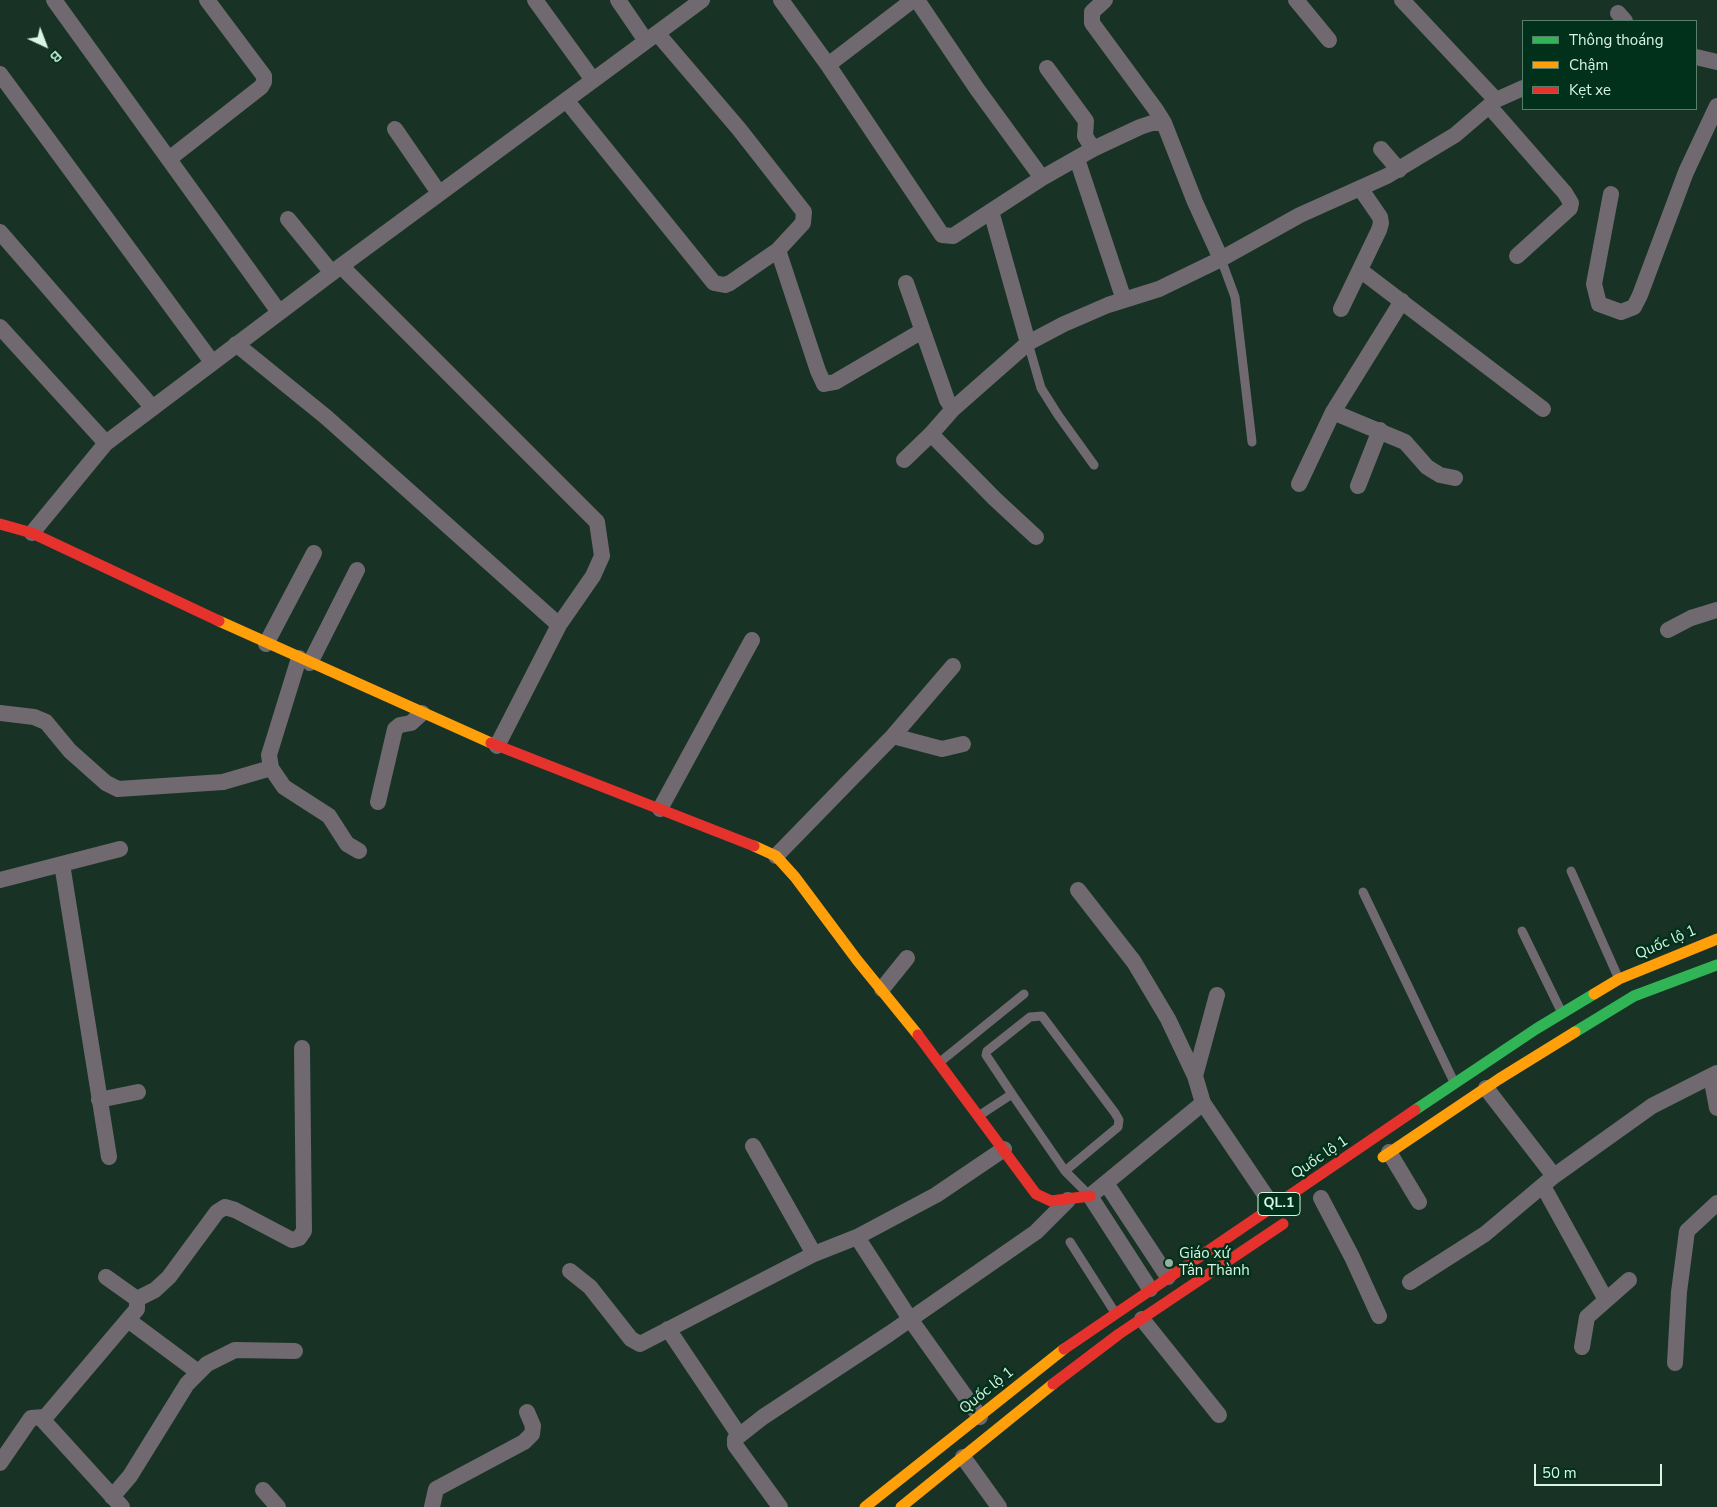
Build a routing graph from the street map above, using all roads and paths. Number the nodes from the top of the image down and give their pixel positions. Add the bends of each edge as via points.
1 (54, 0) edge
2 (207, 0) edge
3 (535, 0) edge
4 (618, 0) edge
5 (781, 0) edge
6 (913, 0) edge
7 (917, 0) edge
8 (1105, 0) edge
9 (1296, 0) edge
10 (1402, 0) edge
11 (698, 1) edge
12 (652, 37) junction
13 (1329, 40) dead end
14 (1697, 57) edge
15 (1717, 62) edge
16 (828, 65) junction
17 (1047, 68) dead end
18 (0, 74) edge
19 (593, 80) junction
20 (1522, 88) edge
21 (566, 100) junction
22 (1492, 103) junction
23 (1717, 106) edge
24 (1164, 123) junction
25 (395, 129) dead end
26 (1093, 149) junction
27 (1381, 149) dead end
28 (1077, 158) junction
29 (169, 159) junction
30 (1399, 170) junction
31 (1042, 178) junction
32 (1360, 188) junction
33 (439, 194) junction
34 (1611, 194) dead end
35 (991, 211) junction
36 (288, 218) dead end
37 (0, 232) edge
38 (778, 250) junction
39 (1517, 256) dead end
40 (1221, 260) junction
41 (336, 269) junction
42 (1360, 270) junction
43 (906, 283) dead end
44 (1124, 300) junction
45 (1402, 301) junction
46 (1340, 309) dead end
47 (279, 312) junction
48 (0, 327) edge
49 (922, 331) junction
50 (1028, 343) junction
51 (236, 344) junction
52 (212, 362) junction
53 (153, 408) junction
54 (953, 409) junction
55 (1543, 409) dead end
56 (1333, 412) junction
57 (1380, 430) junction
58 (931, 434) junction
59 (1252, 442) dead end
60 (106, 443) junction
61 (904, 460) dead end
62 (1094, 465) dead end
63 (1454, 478) dead end
64 (1299, 484) dead end
65 (1358, 486) dead end
66 (0, 524) edge
67 (32, 533) junction
68 (1036, 537) dead end
69 (314, 553) dead end
70 (357, 570) dead end
71 (1717, 610) edge
72 (559, 626) junction
73 (1668, 630) dead end
74 (752, 640) dead end
75 (266, 644) junction
76 (305, 661) junction
77 (953, 666) dead end
78 (422, 712) junction
79 (0, 713) edge
80 (893, 736) junction
81 (964, 744) dead end
82 (497, 746) junction
83 (271, 768) junction
84 (378, 802) dead end
85 (660, 809) junction
86 (120, 849) dead end
87 (359, 851) dead end
88 (776, 856) junction
89 (62, 864) junction
90 (1571, 871) dead end
91 (0, 880) edge
92 (1078, 890) dead end
93 (1363, 892) dead end
94 (1522, 931) dead end
95 (1717, 939) edge
96 (906, 958) dead end
97 (1717, 965) edge
98 (1619, 980) junction
99 (882, 989) junction
100 (1024, 994) dead end
101 (1217, 995) dead end
102 (1562, 1014) junction
103 (302, 1048) dead end
104 (940, 1062) junction
105 (1714, 1074) edge
106 (1195, 1076) junction
107 (1455, 1084) junction
108 (1486, 1088) junction
109 (138, 1092) dead end
110 (1012, 1094) junction
111 (99, 1100) junction
112 (1203, 1103) junction
113 (1717, 1108) edge
114 (980, 1115) junction
115 (753, 1146) dead end
116 (1004, 1149) junction
117 (1389, 1152) junction
118 (109, 1157) dead end
119 (1374, 1162) dead end
120 (1066, 1171) junction
121 (1548, 1181) junction
122 (1106, 1183) junction
123 (1090, 1196) junction
124 (1321, 1198) dead end
125 (1068, 1200) junction
126 (1419, 1202) dead end
127 (1717, 1203) edge
128 (1274, 1208) junction
129 (1289, 1220) dead end
130 (857, 1237) junction
131 (1070, 1242) dead end
132 (814, 1254) junction
133 (570, 1271) dead end
134 (1168, 1277) junction
135 (106, 1278) dead end
136 (1629, 1280) dead end
137 (1410, 1282) dead end
138 (1150, 1289) junction
139 (138, 1300) junction
140 (1606, 1300) junction
141 (1116, 1313) junction
142 (1378, 1316) dead end
143 (910, 1319) junction
144 (1142, 1319) junction
145 (128, 1320) junction
146 (668, 1329) junction
147 (1582, 1347) dead end
148 (295, 1351) dead end
149 (1675, 1363) dead end
150 (198, 1372) junction
151 (527, 1412) dead end
152 (1219, 1415) dead end
153 (980, 1416) junction
154 (41, 1418) junction
155 (739, 1435) junction
156 (963, 1456) junction
157 (0, 1463) edge
158 (263, 1490) dead end
159 (117, 1502) edge
160 (278, 1507) edge
161 (432, 1507) edge
162 (780, 1507) edge
163 (865, 1507) edge
164 (901, 1507) edge
165 (999, 1507) edge

1 - 29 street
2 - 29 street via 264,76 264,82
3 - 19 street
4 - 12 street
5 - 16 street
6 - 16 street
7 - 31 street
8 - 24 street via 1092,12 1092,23
9 - 13 street
10 - 22 street
11 - 12 street
12 - 19 street
12 - 38 street via 738,130 804,212 803,223
14 - 15 street
16 - 35 street via 942,235 953,236
17 - 26 street via 1086,121 1085,136
18 - 52 street
19 - 21 street
20 - 22 street
21 - 33 street
21 - 38 street via 714,283 730,283
22 - 30 street via 1455,135
22 - 39 street via 1571,203 1570,208
23 - 34 street via 1686,172 1640,295 1634,307 1620,312 1600,304 1594,284
24 - 26 street via 1140,126
24 - 40 street
25 - 33 street
26 - 28 street
27 - 30 street
28 - 31 street
28 - 44 street
29 - 47 street
30 - 32 street
31 - 35 street
32 - 40 street via 1300,215
32 - 42 street via 1381,222
33 - 41 street
35 - 50 street
36 - 41 street
37 - 53 street
38 - 49 street via 824,384 835,382
40 - 44 street via 1159,289
40 - 59 lane via 1235,297
41 - 47 street
41 - 72 street via 597,522 602,556 593,576
42 - 45 street
42 - 46 street
43 - 49 street
44 - 50 street via 1064,324
45 - 55 street
45 - 56 street
47 - 51 street
48 - 60 street
49 - 54 street
50 - 54 street
50 - 62 lane via 1041,388
51 - 52 street
51 - 72 street via 326,416
52 - 53 street
53 - 60 street
54 - 58 street
56 - 57 street
56 - 64 street
57 - 63 street via 1405,442 1434,472
57 - 65 street
58 - 61 street
58 - 68 street
60 - 67 street
66 - 67 main road
67 - 75 main road
69 - 75 street
70 - 76 street
71 - 73 street
72 - 82 street
74 - 85 street
75 - 76 main road
76 - 78 main road
76 - 83 street via 269,756
77 - 80 street
78 - 82 main road
78 - 84 street via 411,723 395,729
79 - 83 street via 34,717 46,722 70,751 118,790 223,782
80 - 81 street via 942,749
80 - 88 street
82 - 85 main road
83 - 87 street via 284,787 329,816 347,844
85 - 88 main road
86 - 89 street
88 - 99 main road
89 - 91 street
89 - 111 street
90 - 98 lane
92 - 106 street via 1134,962 1168,1018
93 - 107 lane
94 - 102 lane
95 - 98 main road, Quốc lộ 1 / QL.1
96 - 99 street
97 - 108 main road via 1634,996
98 - 102 main road, Quốc lộ 1 / QL.1
99 - 104 main road
100 - 104 lane
101 - 106 street
102 - 107 main road, Quốc lộ 1 / QL.1
103 - 139 street via 304,1231 300,1238 292,1240 226,1207 217,1212 169,1277
104 - 114 main road
105 - 113 street
105 - 121 street via 1652,1106
106 - 112 street
107 - 128 main road, Quốc lộ 1 / QL.1
108 - 117 main road
108 - 121 street
109 - 111 street
110 - 114 lane
110 - 120 lane
110 - 120 lane via 986,1055 987,1051 1030,1017 1042,1016 1119,1120 1118,1127
111 - 118 street
112 - 122 street
112 - 128 street
114 - 116 main road
115 - 132 street
116 - 125 main road via 1036,1194 1051,1201
116 - 130 street via 936,1195
117 - 119 main road
117 - 126 street
120 - 123 lane
121 - 137 street via 1485,1234
121 - 140 street
122 - 123 street
122 - 134 street
123 - 125 main road
123 - 138 street
124 - 142 street
125 - 143 street via 1036,1232
127 - 149 street via 1687,1231
128 - 134 main road, Quốc lộ 1 / QL.1
129 - 144 main road, QL.1
130 - 132 street
130 - 143 street
131 - 141 lane
132 - 146 street
133 - 146 street via 590,1287 636,1343 640,1344
134 - 138 main road, Quốc lộ 1 / QL.1
135 - 139 street
136 - 140 street
138 - 141 main road, Quốc lộ 1 / QL.1
139 - 145 street via 137,1309
140 - 147 street via 1587,1317
141 - 153 main road, Quốc lộ 1 / QL.1 via 1044,1363
143 - 153 street
143 - 155 street
144 - 152 street
144 - 156 main road, QL.1
145 - 150 street
145 - 154 street via 79,1380
146 - 155 street
148 - 150 street via 235,1350
150 - 159 street via 172,1407
151 - 161 street via 534,1426 532,1434 524,1442 436,1489
153 - 163 main road, Quốc lộ 1 / QL.1
154 - 157 street via 31,1418
154 - 159 street
155 - 162 street via 735,1445
156 - 164 main road, QL.1
156 - 165 street
158 - 160 street

